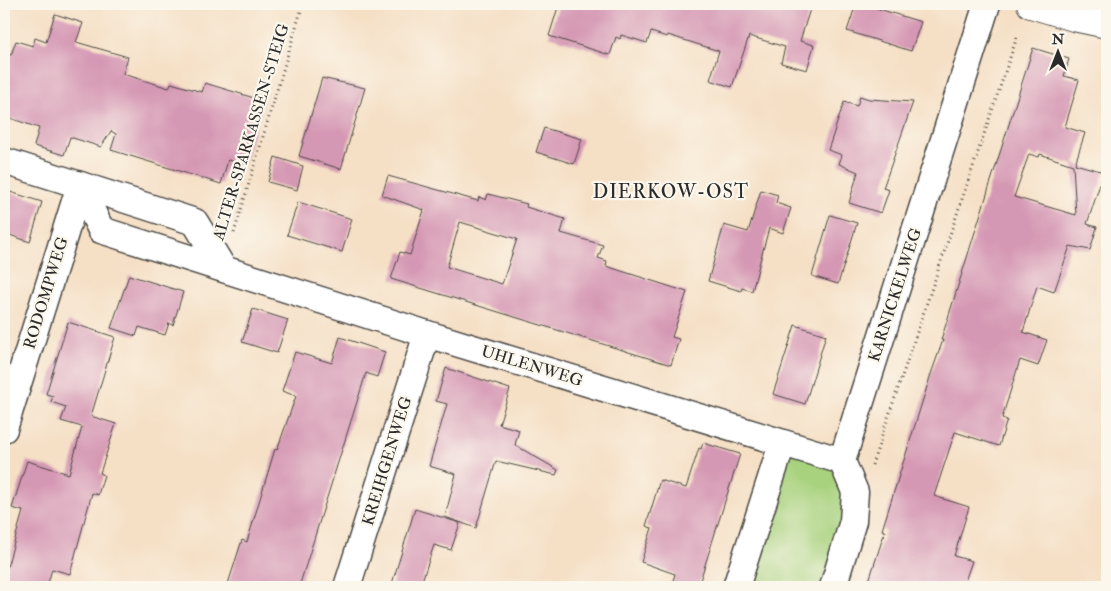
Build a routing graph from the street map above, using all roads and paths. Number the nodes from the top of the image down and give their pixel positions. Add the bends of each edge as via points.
1 (303, 4) edge
2 (986, 4) edge
3 (1031, 4) edge
4 (1107, 24) edge
5 (1018, 34) dead end
6 (4, 161) edge
7 (80, 185) junction
8 (223, 268) junction
9 (427, 334) junction
10 (4, 429) edge
11 (782, 444) junction
12 (842, 461) junction
13 (869, 474) dead end
14 (347, 587) edge
15 (736, 587) edge
16 (833, 587) edge

1 - 8 path, ALTER-SPARKASSEN-STEIG
2 - 12 street, KARNICKELWEG
3 - 4 street
5 - 13 path
6 - 7 street
7 - 8 street via 196,222
7 - 8 street, UHLENWEG via 101,230
7 - 10 street, RODOMPWEG
8 - 9 street, UHLENWEG
9 - 11 street, UHLENWEG
9 - 14 street, KREIHGENWEG
11 - 12 street, UHLENWEG
11 - 15 street
12 - 16 street via 855,492 853,521

